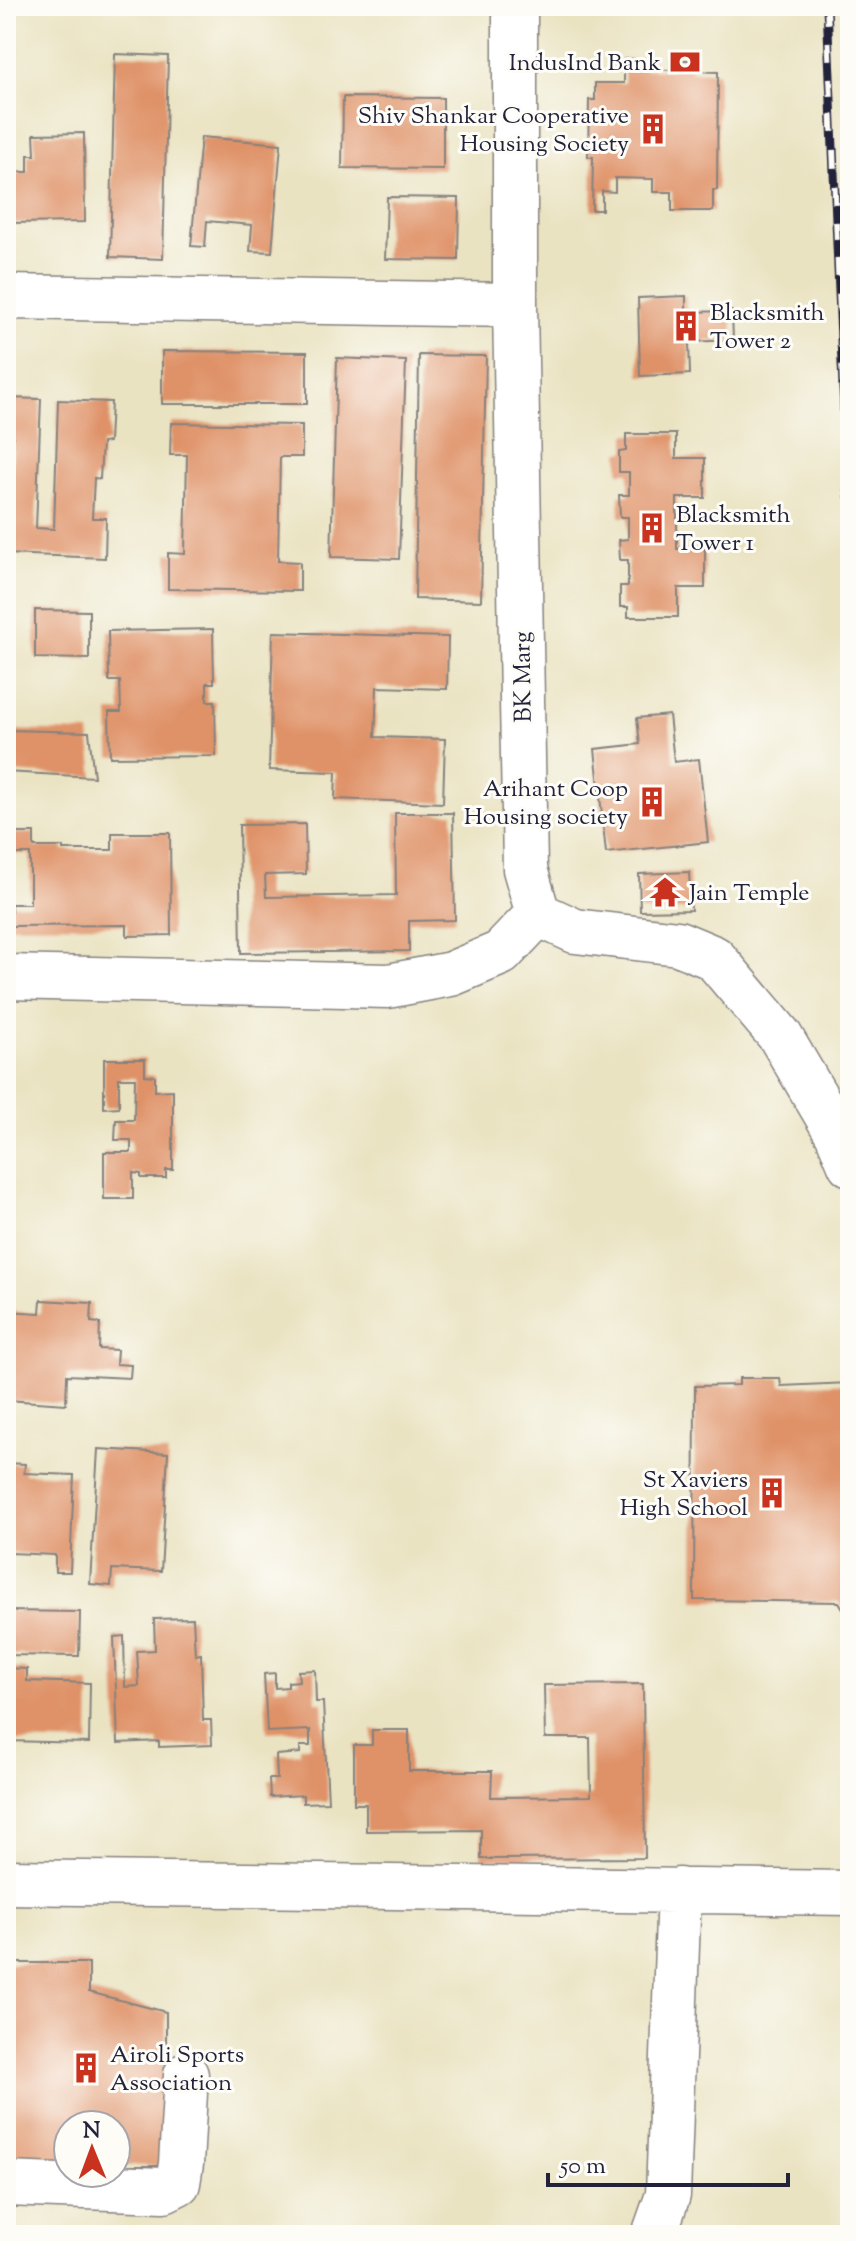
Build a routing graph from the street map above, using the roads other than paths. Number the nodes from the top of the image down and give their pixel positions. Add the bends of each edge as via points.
1 (515, 6) edge
2 (6, 297) edge
3 (515, 305) junction
4 (538, 914) junction
5 (6, 977) edge
6 (850, 1164) edge
7 (6, 1882) edge
8 (679, 1890) junction
9 (850, 1893) edge
10 (186, 2075) dead end
11 (6, 2184) edge
12 (654, 2235) edge

1 - 3 street, BK Marg
2 - 3 street
3 - 4 street, BK Marg via 525,869
4 - 5 street via 501,953 451,974 388,986
4 - 6 street via 575,931 678,943 714,958 780,1036
7 - 8 street
8 - 9 street
8 - 12 street via 668,2195
10 - 11 street via 178,2183 164,2190

